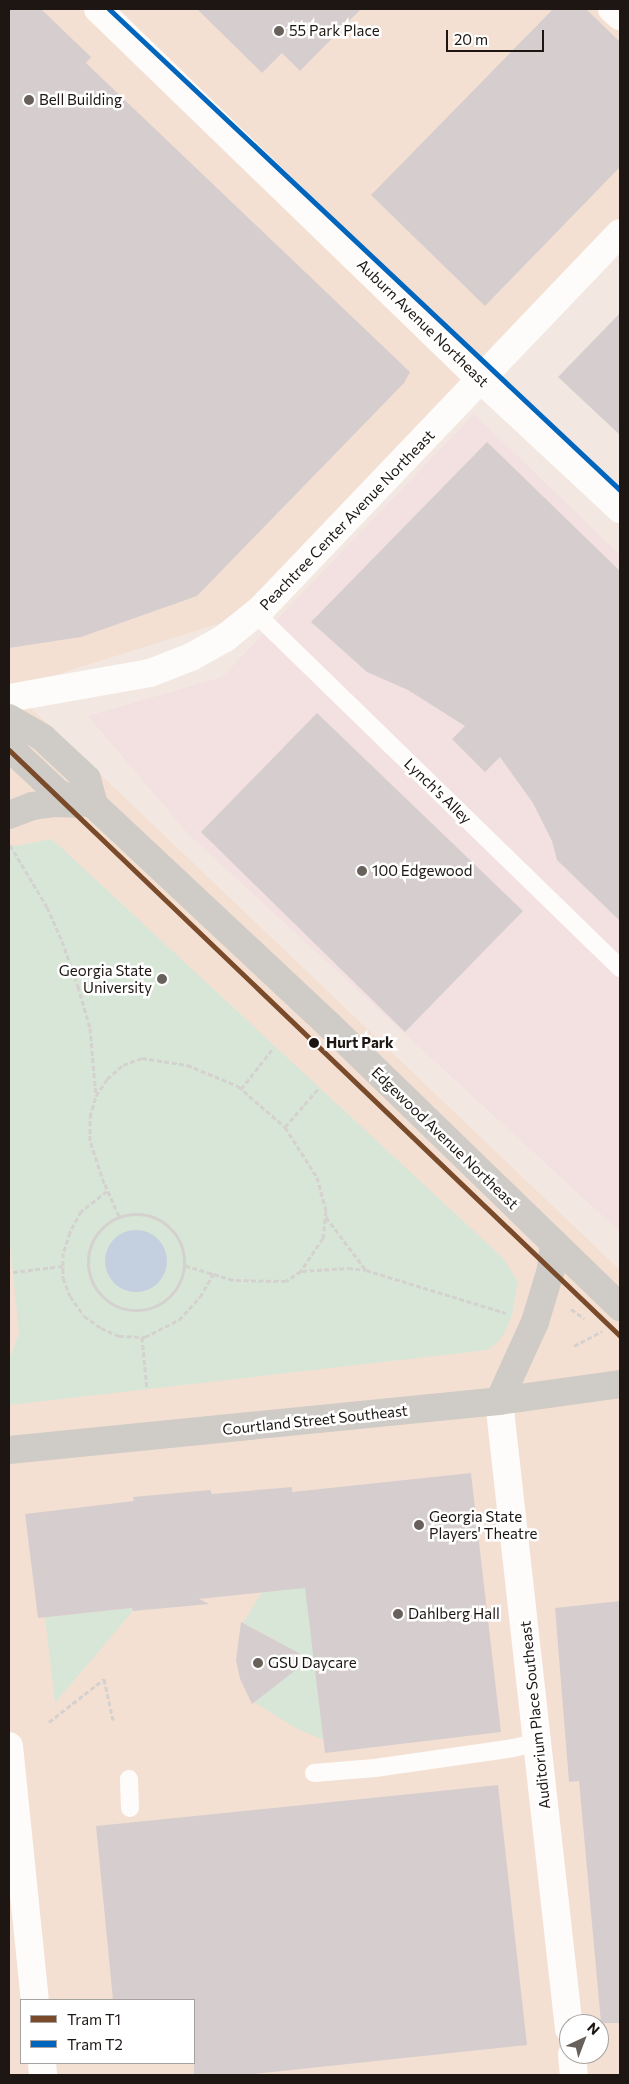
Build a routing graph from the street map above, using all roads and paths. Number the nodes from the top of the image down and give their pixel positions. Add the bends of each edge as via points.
1 (98, 9) edge
2 (612, 9) edge
3 (620, 16) edge
4 (620, 233) edge
5 (482, 380) junction
6 (620, 509) edge
7 (256, 614) junction
8 (9, 698) edge
9 (9, 718) edge
10 (9, 747) edge
11 (94, 805) junction
12 (9, 816) edge
13 (9, 844) edge
14 (620, 968) edge
15 (274, 1047) dead end
16 (241, 1089) junction
17 (318, 1089) dead end
18 (96, 1096) junction
19 (285, 1127) junction
20 (107, 1191) junction
21 (119, 1216) junction
22 (326, 1217) junction
23 (554, 1242) junction
24 (184, 1265) junction
25 (63, 1266) junction
26 (366, 1270) junction
27 (302, 1271) junction
28 (13, 1272) dead end
29 (214, 1274) junction
30 (586, 1274) junction
31 (620, 1285) edge
32 (568, 1306) dead end
33 (620, 1307) edge
34 (512, 1315) dead end
35 (588, 1321) dead end
36 (595, 1326) dead end
37 (142, 1337) junction
38 (574, 1346) dead end
39 (620, 1384) edge
40 (147, 1390) dead end
41 (498, 1401) junction
42 (9, 1450) edge
43 (113, 1720) dead end
44 (49, 1722) dead end
45 (538, 1742) junction
46 (9, 1746) edge
47 (314, 1774) dead end
48 (129, 1779) dead end
49 (130, 1808) dead end
50 (36, 1999) edge
51 (567, 2014) edge

1 - 5 street, Auburn Avenue Northeast
2 - 3 street
4 - 5 street, Peachtree Center Avenue Northeast
5 - 6 street, Auburn Avenue Northeast
5 - 7 street, Peachtree Center Avenue Northeast
7 - 8 street, Peachtree Center Avenue Northeast via 208,648 150,673
7 - 14 lane, Lynch's Alley
9 - 11 main road via 43,738 87,779
10 - 11 main road, Edgewood Avenue Northeast via 59,794
11 - 12 main road via 54,803 26,808
11 - 23 main road, Edgewood Avenue Northeast
13 - 18 path via 47,907 78,986 90,1028
15 - 16 path
16 - 18 path via 203,1070 142,1058 123,1065 107,1079
16 - 19 path
17 - 19 path
18 - 20 path via 90,1116 90,1142
19 - 22 path via 317,1177
20 - 21 path
20 - 25 path via 81,1211 63,1253
21 - 24 path via 135,1213 166,1223 183,1250
21 - 24 path via 94,1236 88,1251 87,1268 92,1283 115,1306 130,1310 161,1304 177,1287
22 - 26 path
22 - 27 path via 323,1238
23 - 30 main road, Edgewood Avenue Northeast
23 - 41 main road via 551,1269 535,1322
24 - 29 path
25 - 28 path
25 - 37 path via 63,1278 70,1296 84,1316 119,1336
26 - 27 path
26 - 34 path
27 - 29 path via 286,1281 257,1282
29 - 37 path via 200,1297 179,1320
30 - 31 main road
30 - 33 main road, Edgewood Avenue Northeast
32 - 35 path
36 - 38 path via 602,1331
37 - 40 path
39 - 41 main road, Courtland Street Southeast
41 - 42 main road, Courtland Street Southeast
41 - 45 street, Auditorium Place Southeast
43 - 44 path via 104,1679
45 - 47 lane via 444,1758
45 - 51 street, Auditorium Place Southeast
46 - 50 street
48 - 49 lane

